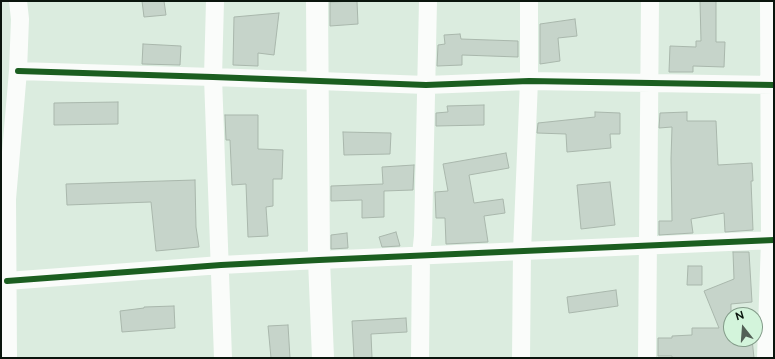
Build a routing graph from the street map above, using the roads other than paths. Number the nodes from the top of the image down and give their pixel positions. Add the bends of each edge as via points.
1 (18, 1) edge
2 (215, 1) edge
3 (318, 1) edge
4 (428, 1) edge
5 (529, 1) edge
6 (650, 1) edge
7 (769, 1) edge
8 (18, 71) junction
9 (213, 77) junction
10 (318, 81) junction
11 (529, 81) junction
12 (648, 84) junction
13 (426, 85) junction
14 (771, 85) edge
15 (772, 240) edge
16 (647, 245) junction
17 (522, 251) junction
18 (421, 255) junction
19 (319, 260) junction
20 (221, 265) junction
21 (7, 281) junction
22 (8, 358) edge
23 (223, 358) edge
24 (323, 358) edge
25 (420, 358) edge
26 (521, 358) edge
27 (647, 358) edge
28 (766, 358) edge

1 - 8 street
2 - 9 street
3 - 10 street
4 - 13 street
5 - 11 street
6 - 12 street
7 - 14 street
8 - 9 street
8 - 21 street via 7,199
9 - 10 street
9 - 20 street
10 - 13 street
10 - 19 street
11 - 12 street
11 - 13 street
11 - 17 street
12 - 14 street
12 - 16 street
13 - 18 street
14 - 15 street
15 - 16 street
15 - 28 street
16 - 17 street
16 - 27 street
17 - 18 street
17 - 26 street
18 - 19 street
18 - 25 street
19 - 20 street
19 - 24 street
20 - 21 street
20 - 23 street
21 - 22 street

